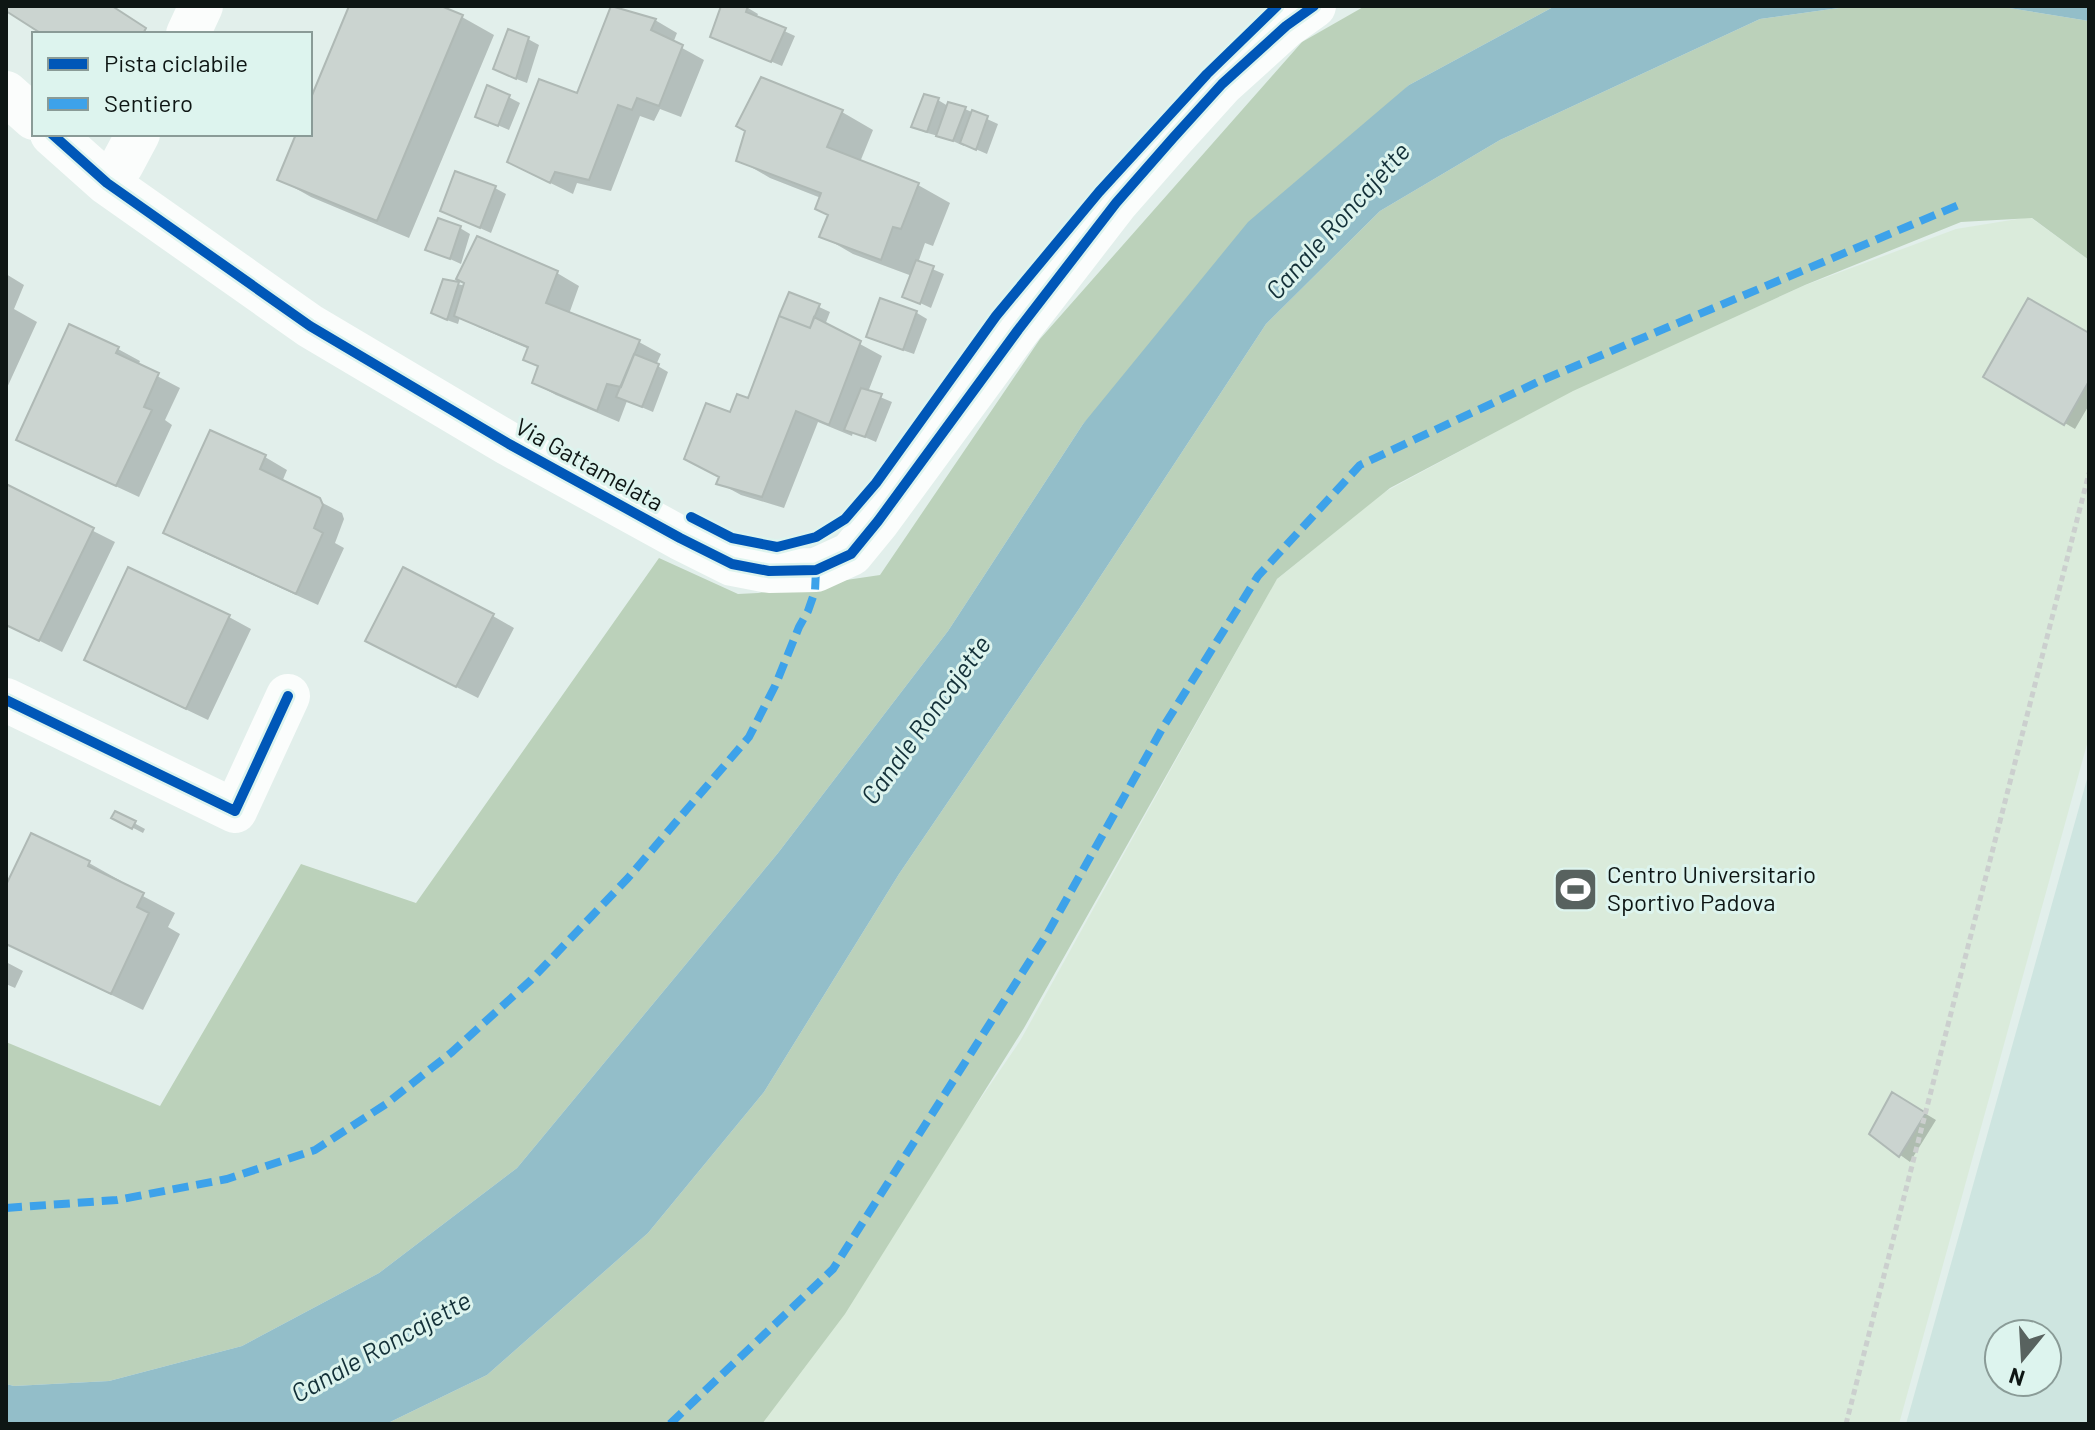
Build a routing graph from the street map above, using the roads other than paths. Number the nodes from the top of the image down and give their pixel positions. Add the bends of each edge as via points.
1 (201, 6) edge
2 (1314, 6) edge
3 (189, 32) edge
4 (6, 93) edge
5 (32, 116) edge
6 (54, 136) edge
7 (137, 136) edge
8 (107, 183) junction
9 (288, 696) dead end
10 (6, 700) edge

1 - 3 street
2 - 8 street, Via Gattamelata via 1222,84 1116,203 878,521 851,554 816,570 769,571 732,564 680,538 310,326
4 - 5 street
6 - 8 street, Via Gattamelata
7 - 8 street
9 - 10 street via 235,811

